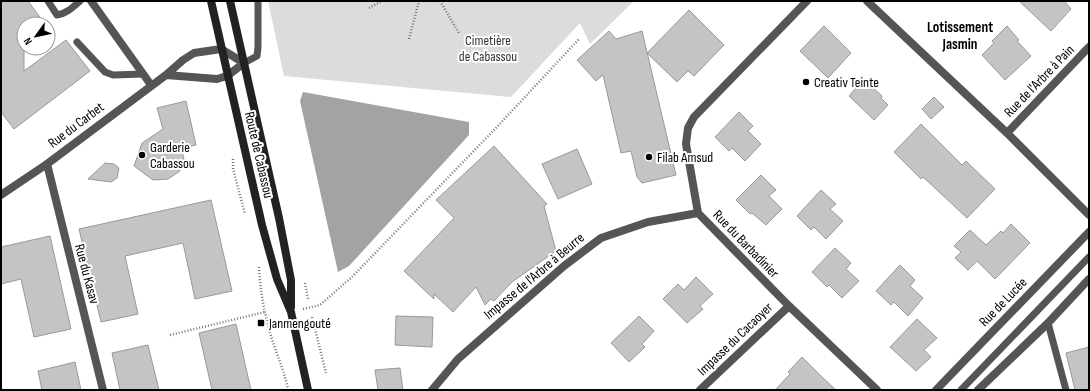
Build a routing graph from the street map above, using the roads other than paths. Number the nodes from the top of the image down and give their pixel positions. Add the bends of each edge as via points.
1 (48, 1) edge
2 (80, 1) edge
3 (91, 1) edge
4 (211, 1) edge
5 (230, 1) edge
6 (258, 1) edge
7 (807, 1) edge
8 (867, 1) edge
9 (77, 42) dead end
10 (1089, 47) edge
11 (221, 49) junction
12 (244, 62) junction
13 (143, 74) junction
14 (166, 75) junction
15 (227, 76) junction
16 (151, 85) junction
17 (1007, 133) junction
18 (46, 164) junction
19 (1, 195) edge
20 (698, 213) junction
21 (1089, 215) edge
22 (1089, 232) edge
23 (1089, 257) edge
24 (1089, 279) edge
25 (789, 306) junction
26 (291, 312) junction
27 (1048, 323) junction
28 (103, 390) edge
29 (308, 390) edge
30 (432, 390) edge
31 (700, 390) edge
32 (877, 390) edge
33 (936, 390) edge
34 (961, 390) edge
35 (978, 390) edge
36 (1066, 390) edge

1 - 2 lane via 57,15 66,12
3 - 13 street
4 - 11 main road, Route de Cabassou
5 - 12 main road, Route de Cabassou
6 - 12 lane via 256,56
7 - 20 street, Rue du Barbadinier via 694,117 688,128 686,144
8 - 17 street, Rue de l'Arbre à Pain
9 - 13 lane via 105,72 113,76
10 - 17 street, Rue de l'Arbre à Pain
11 - 12 street
11 - 14 street, Rue du Carbet via 194,53
11 - 15 main road, Route de Cabassou
12 - 15 street
12 - 26 main road, Route de Cabassou via 280,218 290,280
13 - 16 street
14 - 15 street via 217,79
14 - 16 street, Rue du Carbet
15 - 26 main road, Route de Cabassou via 262,225 277,279
16 - 18 street, Rue du Carbet
17 - 21 street, Rue de l'Arbre à Pain
18 - 19 street, Rue du Carbet
18 - 28 street, Rue du Kasav
20 - 25 street, Rue du Barbadinier
20 - 30 street, Impasse de l'Arbre à Beurre via 648,222 601,238 564,266 458,359
22 - 33 street, Rue de Lucée
23 - 34 lane
24 - 27 street
25 - 31 street, Impasse du Cacaoyer
25 - 32 street, Rue du Barbadinier
26 - 29 main road, Route de Cabassou
27 - 35 street
27 - 36 lane

